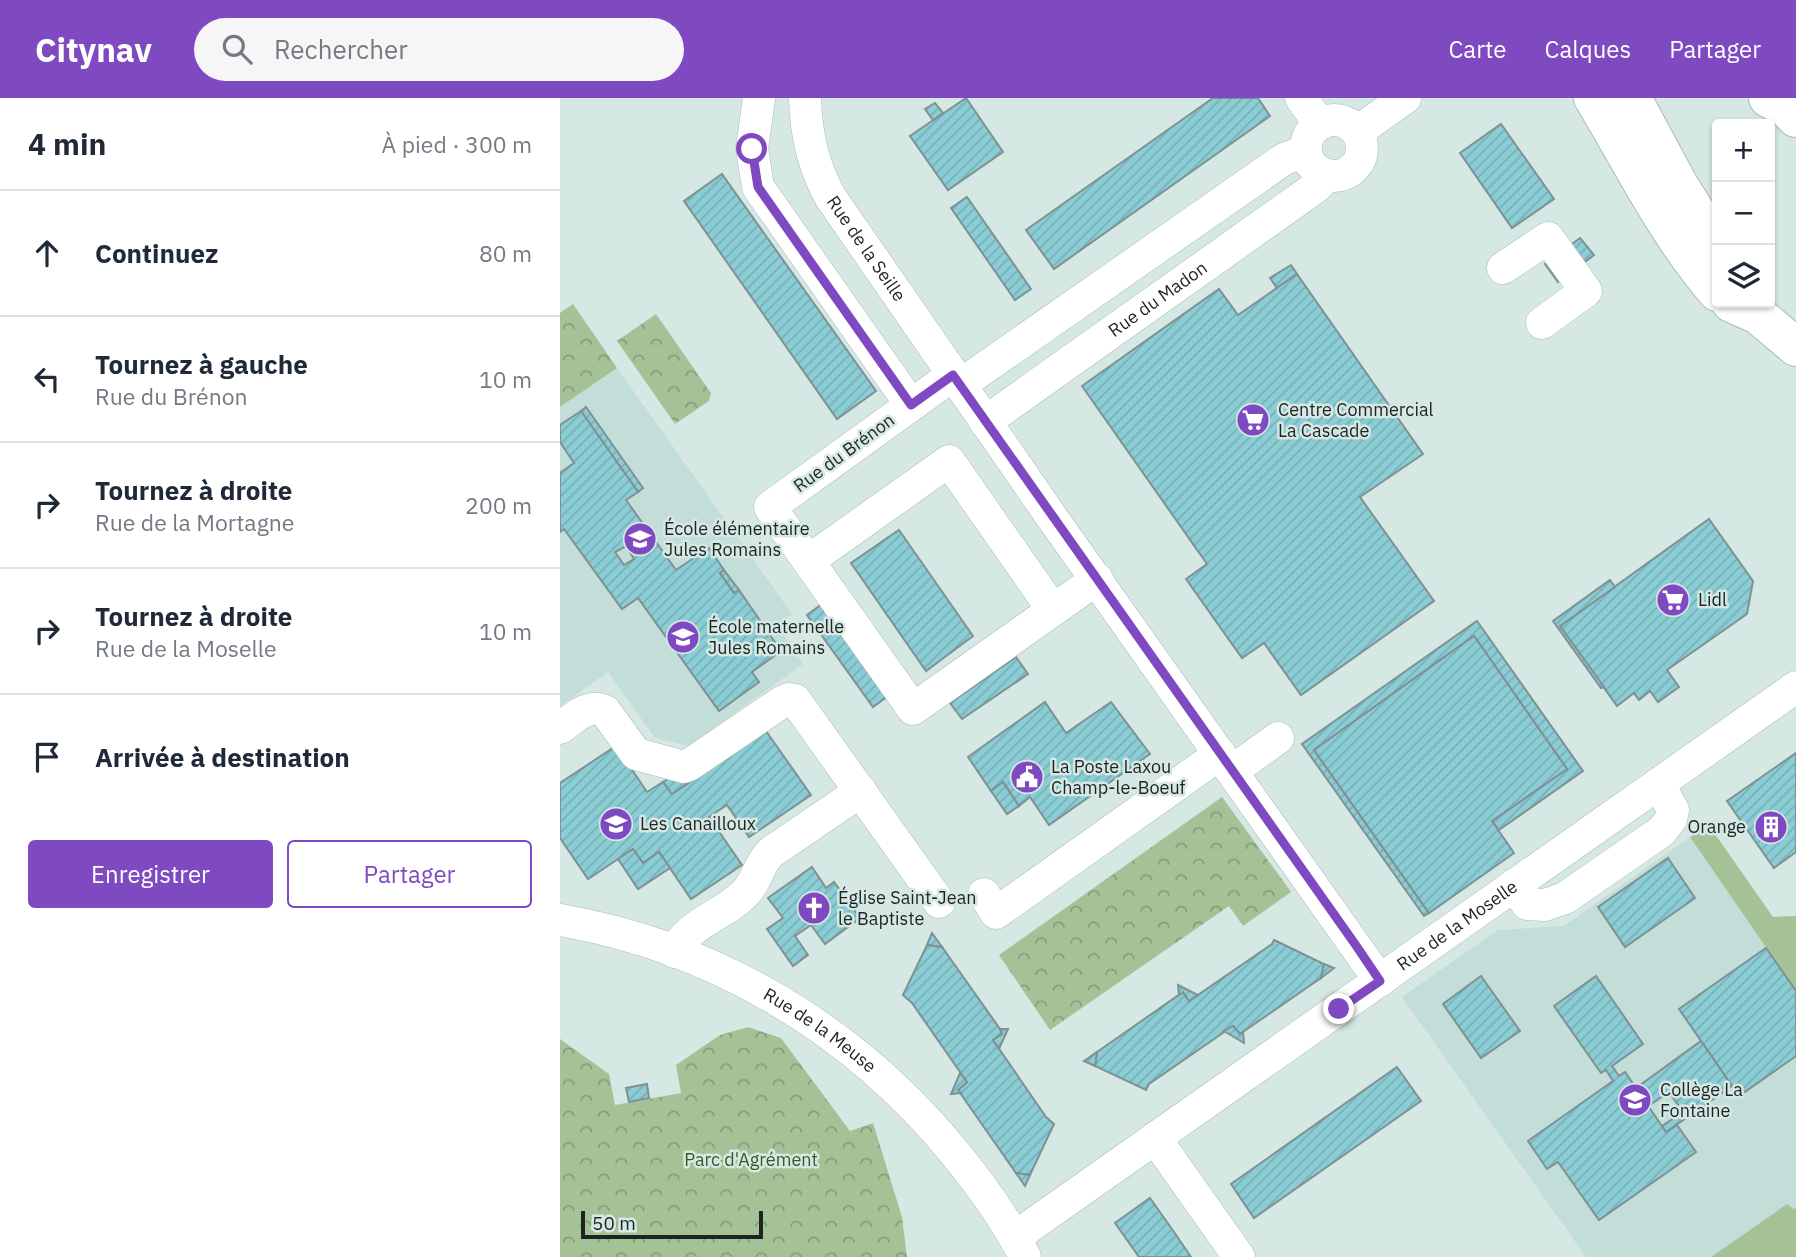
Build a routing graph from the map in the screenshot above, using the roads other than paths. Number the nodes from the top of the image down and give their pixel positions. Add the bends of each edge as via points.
1 (759, 98) edge
2 (805, 98) edge
3 (1301, 98) edge
4 (1405, 98) edge
5 (1593, 98) edge
6 (1632, 98) edge
7 (1357, 132) junction
8 (1313, 137) junction
9 (1328, 175) junction
10 (1712, 237) edge
11 (1503, 268) dead end
12 (1712, 286) edge
13 (1748, 308) edge
14 (1542, 323) dead end
15 (1796, 347) edge
16 (957, 380) junction
17 (911, 405) junction
18 (985, 422) junction
19 (808, 561) junction
20 (1097, 579) junction
21 (1053, 610) junction
22 (1796, 687) edge
23 (560, 728) edge
24 (1278, 738) dead end
25 (1226, 762) junction
26 (861, 791) junction
27 (984, 894) dead end
28 (939, 902) dead end
29 (560, 920) edge
30 (675, 952) junction
31 (1380, 981) junction
32 (1155, 1138) junction
33 (1020, 1247) edge
34 (1239, 1257) edge

1 - 17 street via 752,149 758,187
2 - 16 street, Rue de la Seille via 806,125 822,183
3 - 8 street
4 - 7 street
5 - 12 main road via 1655,208
6 - 10 main road
7 - 8 street via 1333,120
7 - 9 street via 1362,148 1357,163 1344,174
8 - 9 street via 1313,166
8 - 16 street
9 - 18 street, Rue du Madon
11 - 14 street via 1548,238 1586,291
13 - 15 main road
16 - 17 street, Rue du Brénon
16 - 18 street, Rue de la Seille
17 - 19 street, Rue du Brénon via 770,507
18 - 20 street, Rue de la Seille
19 - 21 street via 913,709
19 - 21 street via 949,461
20 - 21 street
20 - 25 street, Rue de la Seille
22 - 31 street, Rue de la Moselle
23 - 26 street via 587,709 599,708 636,754 684,766 782,702 795,700
24 - 25 street
25 - 27 street via 996,912
25 - 31 street, Rue de la Seille
26 - 28 street
26 - 30 street via 770,853 746,893 681,939
29 - 30 street, Rue de la Meuse
30 - 33 street, Rue de la Meuse via 733,975 784,1003 864,1059 947,1143
31 - 32 street, Rue de la Moselle
32 - 33 street, Rue de la Moselle
32 - 34 street

